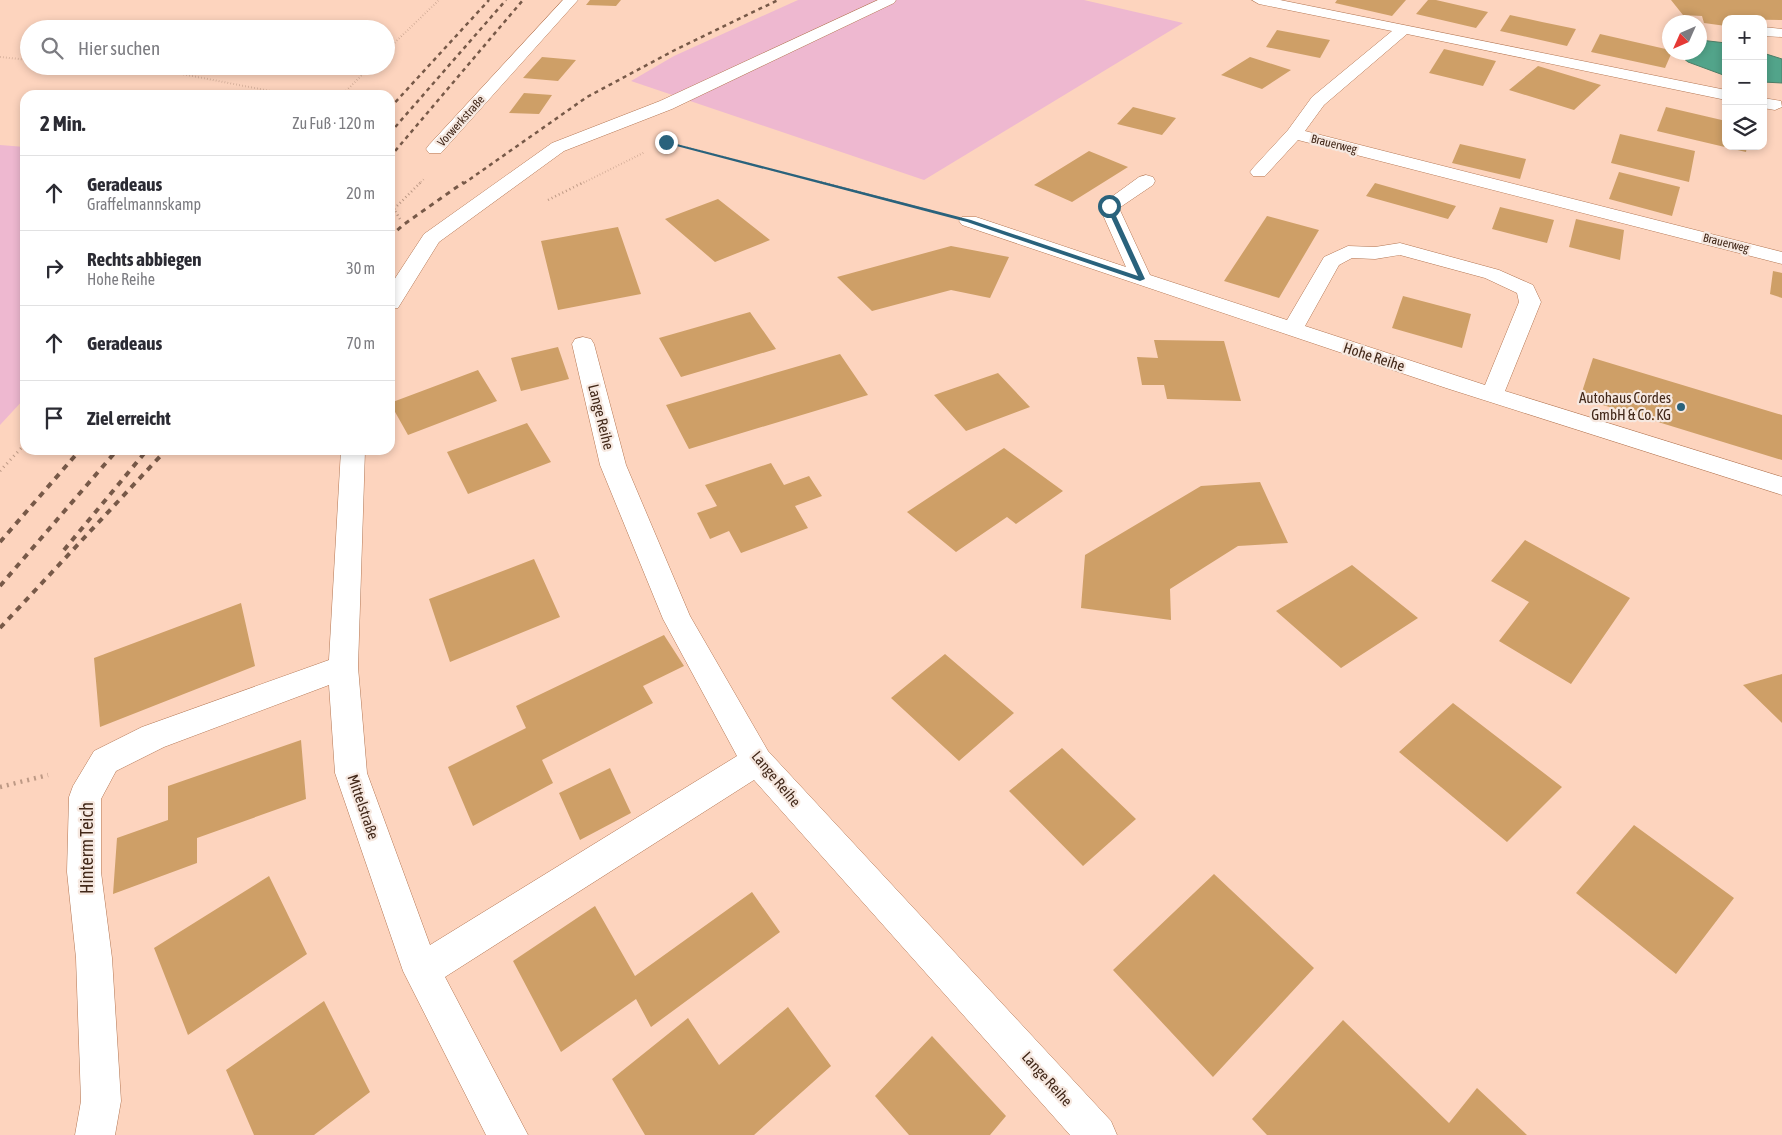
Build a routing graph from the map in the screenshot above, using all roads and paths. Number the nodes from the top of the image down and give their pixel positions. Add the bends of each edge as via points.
1 (439, 0) edge
2 (570, 0) edge
3 (888, 0) edge
4 (1258, 0) edge
5 (1404, 29) junction
6 (1767, 31) edge
7 (1782, 33) edge
8 (395, 43) edge
9 (0, 58) edge
10 (20, 59) edge
11 (187, 75) edge
12 (362, 75) edge
13 (265, 90) edge
14 (347, 90) edge
15 (1722, 94) edge
16 (1294, 134) junction
17 (666, 142) dead end
18 (435, 149) joint
19 (649, 150) dead end
20 (1259, 172) dead end
21 (1146, 181) dead end
22 (546, 201) dead end
23 (395, 208) edge
24 (395, 211) edge
25 (969, 221) joint
26 (431, 238) junction
27 (1782, 258) edge
28 (1142, 279) junction
29 (395, 295) edge
30 (1292, 330) junction
31 (583, 344) dead end
32 (1492, 395) junction
33 (20, 449) edge
34 (353, 455) edge
35 (0, 471) edge
36 (1782, 486) edge
37 (342, 667) junction
38 (757, 761) junction
39 (421, 971) junction
40 (95, 1135) edge
41 (508, 1135) edge
42 (1097, 1135) edge

1 - 8 path
2 - 18 street, Vorwerkstraße
3 - 26 street via 666,105 558,147
4 - 5 street
5 - 15 street
5 - 16 street, Brauerweg via 1318,102
6 - 7 street
9 - 10 path
11 - 13 path
12 - 14 path
16 - 20 street
16 - 27 street, Brauerweg
17 - 25 path
18 - 23 path, Vorwerkstraße via 431,172
19 - 22 path
21 - 28 street via 1109,206
24 - 26 path, Vorwerkstraße via 403,225
25 - 28 street, Hohe Reihe
26 - 29 street
28 - 30 street, Hohe Reihe
30 - 32 street, Hohe Reihe
30 - 32 street via 1331,261 1348,252 1375,254 1400,249 1492,274 1526,289 1530,302
31 - 38 street, Lange Reihe via 613,465 677,619
32 - 36 street, Hohe Reihe
33 - 35 path
34 - 37 street, Mittelstraße
37 - 39 street, Mittelstraße via 351,773
37 - 40 street, Hinterm Teich via 152,737 105,761 85,797 84,872 94,958 101,1101
38 - 39 street
38 - 42 street, Lange Reihe
39 - 41 street, Mittelstraße

